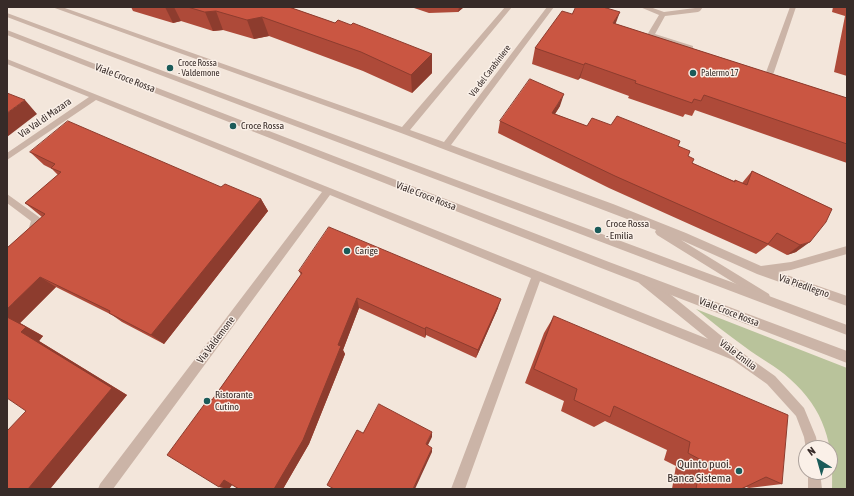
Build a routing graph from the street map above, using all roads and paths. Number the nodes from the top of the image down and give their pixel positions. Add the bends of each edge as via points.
1 (55, 7) edge
2 (509, 7) edge
3 (551, 7) edge
4 (643, 7) edge
5 (700, 7) edge
6 (793, 7) edge
7 (662, 14) junction
8 (7, 15) edge
9 (7, 32) edge
10 (695, 50) edge
11 (7, 61) edge
12 (769, 75) edge
13 (95, 97) junction
14 (404, 131) junction
15 (445, 147) junction
16 (7, 157) edge
17 (327, 192) junction
18 (7, 198) edge
19 (637, 218) junction
20 (30, 242) edge
21 (847, 250) edge
22 (761, 271) junction
23 (538, 275) junction
24 (642, 279) junction
25 (770, 301) junction
26 (847, 301) edge
27 (847, 330) edge
28 (737, 356) junction
29 (847, 357) edge
30 (811, 440) edge
31 (105, 489) edge
32 (458, 489) edge

1 - 14 street, Viale Croce Rossa
2 - 14 street
3 - 15 street, Via del Carabiniere
4 - 7 street
5 - 7 street via 698,10
6 - 12 street
7 - 10 street via 651,35
8 - 25 street, Viale Croce Rossa
9 - 24 street, Viale Croce Rossa
11 - 13 street
13 - 16 street, Via Val di Mazara
13 - 17 street
14 - 15 street, Viale Croce Rossa
15 - 19 street, Viale Croce Rossa
17 - 23 street
17 - 31 street, Via Valdemone
18 - 20 street via 36,220
19 - 22 street, Viale Croce Rossa
19 - 25 street, Viale Croce Rossa
21 - 22 street via 791,266
22 - 26 street, Via Piedilegno
23 - 28 street
23 - 32 street
24 - 28 street, Viale Emilia
24 - 29 street, Viale Croce Rossa
25 - 27 street, Viale Croce Rossa
28 - 30 street, Viale Emilia via 770,380 800,412

